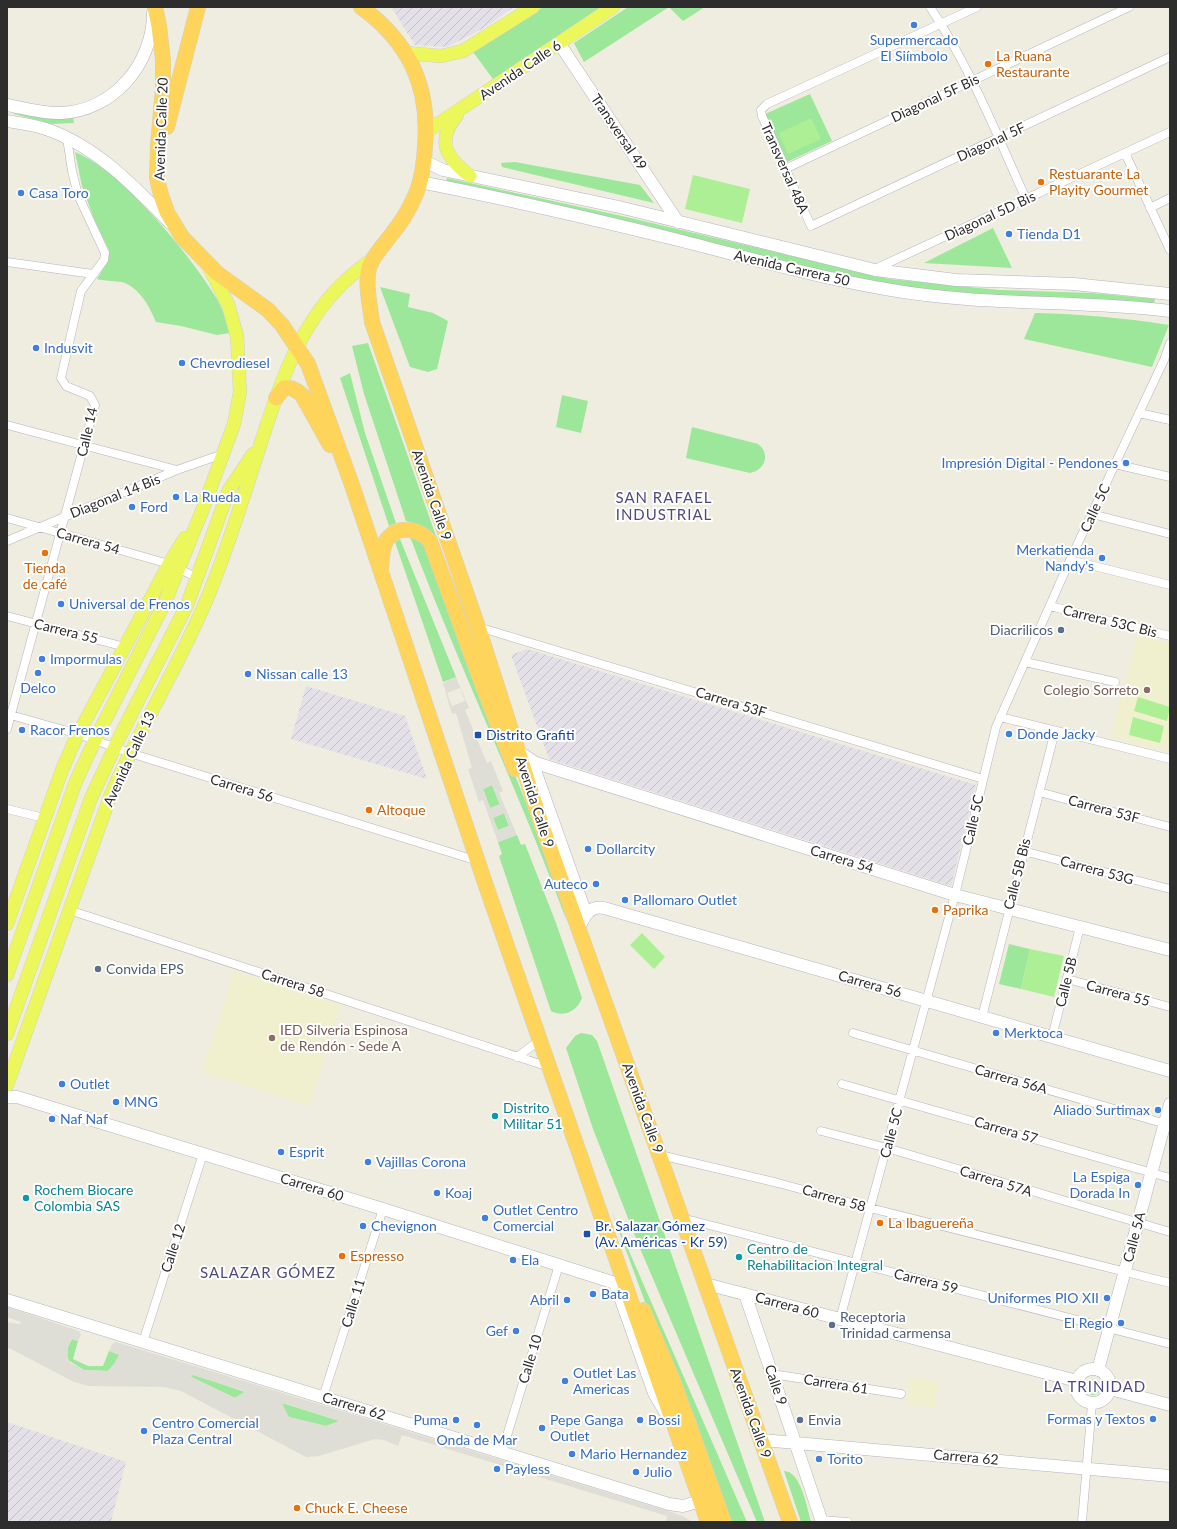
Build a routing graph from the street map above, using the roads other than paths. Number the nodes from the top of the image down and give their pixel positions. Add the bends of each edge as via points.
1 (154, 7) edge
2 (198, 7) edge
3 (361, 7) edge
4 (533, 7) edge
5 (613, 7) edge
6 (930, 7) edge
7 (977, 7) edge
8 (1129, 7) edge
9 (941, 24) junction
10 (559, 43) junction
11 (406, 53) junction
12 (1170, 57) edge
13 (971, 80) junction
14 (7, 105) edge
15 (464, 107) junction
16 (7, 121) edge
17 (426, 132) junction
18 (1170, 132) edge
19 (67, 138) junction
20 (999, 139) junction
21 (1125, 153) junction
22 (424, 161) junction
23 (785, 170) junction
24 (470, 176) junction
25 (420, 182) junction
26 (1170, 198) edge
27 (1026, 199) junction
28 (1150, 208) junction
29 (678, 222) junction
30 (811, 226) joint
31 (182, 237) junction
32 (1170, 250) edge
33 (374, 258) junction
34 (7, 262) edge
35 (206, 262) junction
36 (874, 270) junction
37 (93, 274) junction
38 (1170, 294) edge
39 (1170, 311) edge
40 (1170, 343) edge
41 (298, 348) junction
42 (1167, 361) edge
43 (276, 398) junction
44 (1139, 413) junction
45 (1170, 420) edge
46 (7, 425) edge
47 (262, 439) junction
48 (84, 446) junction
49 (223, 454) junction
50 (1115, 464) junction
51 (177, 470) junction
52 (1170, 478) edge
53 (352, 485) junction
54 (1092, 514) junction
55 (66, 516) junction
56 (7, 518) edge
57 (40, 527) junction
58 (61, 533) junction
59 (1170, 534) edge
60 (7, 541) edge
61 (1070, 560) junction
62 (174, 566) junction
63 (381, 570) junction
64 (198, 578) junction
65 (1170, 585) edge
66 (1050, 606) junction
67 (7, 616) edge
68 (35, 624) junction
69 (478, 627) junction
70 (1170, 636) edge
71 (125, 646) junction
72 (1025, 662) junction
73 (174, 667) junction
74 (1115, 682) dead end
75 (147, 683) junction
76 (9, 714) edge
77 (1000, 717) junction
78 (7, 729) edge
79 (1055, 731) junction
80 (78, 734) junction
81 (95, 740) junction
82 (114, 747) junction
83 (519, 752) junction
84 (130, 753) junction
85 (1170, 759) edge
86 (532, 762) junction
87 (983, 778) junction
88 (1038, 792) junction
89 (7, 809) edge
90 (44, 818) junction
91 (542, 826) junction
92 (1170, 827) edge
93 (1023, 851) junction
94 (478, 861) junction
95 (1170, 889) edge
96 (955, 895) junction
97 (13, 898) edge
98 (1008, 908) junction
99 (69, 910) junction
100 (30, 911) junction
101 (586, 914) junction
102 (7, 924) edge
103 (46, 926) junction
104 (1080, 926) junction
105 (579, 928) junction
106 (1170, 950) edge
107 (7, 975) edge
108 (1067, 979) junction
109 (926, 1001) junction
110 (1170, 1007) edge
111 (982, 1016) junction
112 (853, 1033) dead end
113 (7, 1034) edge
114 (1052, 1037) junction
115 (540, 1040) junction
116 (913, 1050) junction
117 (517, 1057) junction
118 (549, 1067) junction
119 (1170, 1071) edge
120 (842, 1084) dead end
121 (7, 1085) edge
122 (7, 1097) edge
123 (900, 1100) junction
124 (1170, 1104) edge
125 (1167, 1124) edge
126 (821, 1131) dead end
127 (887, 1148) junction
128 (203, 1154) junction
129 (660, 1155) junction
130 (1152, 1172) junction
131 (1170, 1178) edge
132 (870, 1208) junction
133 (383, 1209) junction
134 (682, 1218) junction
135 (1138, 1223) junction
136 (1170, 1232) edge
137 (607, 1233) junction
138 (856, 1263) junction
139 (559, 1266) junction
140 (1124, 1272) junction
141 (615, 1283) junction
142 (1170, 1283) edge
143 (706, 1284) junction
144 (745, 1294) junction
145 (7, 1300) edge
146 (840, 1319) junction
147 (1110, 1328) junction
148 (143, 1342) junction
149 (1170, 1344) edge
150 (1098, 1370) junction
151 (772, 1374) junction
152 (1077, 1381) junction
153 (1110, 1389) junction
154 (901, 1394) dead end
155 (324, 1397) junction
156 (1092, 1404) junction
157 (1170, 1405) edge
158 (679, 1438) junction
159 (761, 1440) junction
160 (795, 1442) junction
161 (502, 1452) junction
162 (1086, 1468) junction
163 (1170, 1476) edge
164 (701, 1501) junction
165 (821, 1521) edge
166 (708, 1522) edge
167 (724, 1522) edge
168 (790, 1522) edge
169 (848, 1522) edge
170 (1082, 1522) edge

1 - 14 street, Avenida Calle 20 via 144,58 131,76 105,100 77,111 54,113
1 - 31 highway, Avenida Calle 20 via 163,60 157,178 167,212
2 - 35 highway, Avenida Calle 20 via 166,134 164,169 172,206
3 - 11 highway, Avenida Calle 9 via 385,26
4 - 11 main road via 463,51 441,56
5 - 10 main road, Avenida Calle 6
6 - 9 street
7 - 9 street
8 - 13 street, Diagonal 5F Bis
9 - 13 street
9 - 23 street, Transversal 48A via 767,104 761,110 762,116
10 - 15 main road, Avenida Calle 6
10 - 29 street, Transversal 49
11 - 17 highway, Avenida Calle 9 via 422,92
12 - 20 street, Diagonal 5F
13 - 20 street
13 - 23 street, Diagonal 5F Bis
15 - 17 main road, Avenida Calle 6
15 - 24 main road via 447,130 445,138 446,149 452,161
16 - 19 street via 45,128
17 - 22 highway, Avenida Calle 9
18 - 21 street, Diagonal 5D Bis
19 - 31 street via 115,170 143,195
19 - 37 street, Calle 14 via 78,196 105,253 104,260
20 - 27 street
20 - 30 street, Diagonal 5F
21 - 27 street, Diagonal 5D Bis
21 - 28 street
22 - 24 street, Avenida Carrera 50 via 443,170
22 - 25 highway, Avenida Calle 9
23 - 30 street, Transversal 48A
24 - 29 street, Avenida Carrera 50
25 - 33 highway, Avenida Calle 9 via 404,218
25 - 39 street, Avenida Carrera 50 via 592,219 785,267 891,290
26 - 28 street
27 - 36 street, Diagonal 5D Bis
28 - 32 street
29 - 36 street, Avenida Carrera 50
31 - 35 highway, Avenida Calle 20
33 - 41 main road, Avenida Calle 13 via 342,283 317,315
33 - 69 highway, Avenida Calle 9 via 369,270 372,322
34 - 37 street
35 - 41 highway, Avenida Calle 20 via 268,310
35 - 49 main road via 228,304 235,325 240,356 238,408
36 - 38 street, Avenida Carrera 50 via 956,280 1074,284
37 - 48 street, Calle 14 via 81,291 61,378 66,386 87,394 94,401
40 - 42 street, Calle 5C
41 - 43 main road, Avenida Calle 13
41 - 53 highway, Avenida Calle 20 via 308,364
42 - 44 street, Calle 5C
43 - 47 main road, Avenida Calle 13
43 - 53 highway via 281,391 288,388 297,390 302,395
44 - 45 street
44 - 50 street, Calle 5C
46 - 48 street
47 - 64 main road, Avenida Calle 13 via 229,490
47 - 73 main road, Avenida Calle 13 via 212,587
48 - 51 street
48 - 55 street, Calle 14
49 - 51 street, Diagonal 14 Bis
49 - 62 main road via 202,511
50 - 52 street
50 - 54 street, Calle 5C
51 - 55 street, Diagonal 14 Bis
53 - 63 highway
54 - 59 street
54 - 61 street, Calle 5C
55 - 57 street, Diagonal 14 Bis
55 - 58 street, Calle 14
56 - 57 street, Carrera 54
57 - 58 street, Carrera 54
57 - 60 street, Diagonal 14 Bis
58 - 62 street, Carrera 54
58 - 68 street, Calle 14
61 - 65 street
61 - 66 street, Calle 5C
62 - 64 street, Carrera 54
62 - 71 main road
62 - 81 main road via 152,631
63 - 91 highway via 384,546 392,534 402,530 413,530 425,535 430,541 502,737
63 - 94 highway
64 - 75 main road, Avenida Calle 13 via 181,618
66 - 70 street, Carrera 53C Bis
66 - 72 street, Calle 5C
67 - 68 street, Carrera 55
68 - 71 street, Carrera 55
68 - 76 street, Calle 14
69 - 83 highway, Avenida Calle 9
69 - 87 street, Carrera 53F
71 - 80 main road
72 - 74 street
72 - 77 street, Calle 5C
73 - 75 main road
73 - 84 main road, Avenida Calle 13
75 - 82 main road, Avenida Calle 13
76 - 78 street, Calle 14
76 - 80 street, Carrera 56
77 - 79 street
77 - 87 street, Calle 5C
79 - 85 street
79 - 88 street, Calle 5B Bis
80 - 81 street, Carrera 56
80 - 90 main road
81 - 82 street, Carrera 56
81 - 100 main road via 76,781
82 - 84 street, Carrera 56
82 - 103 main road, Avenida Calle 13 via 91,798
83 - 86 street, Carrera 54
83 - 91 highway, Avenida Calle 9
84 - 94 street, Carrera 56
84 - 99 main road, Avenida Calle 13 via 111,794
86 - 96 street, Carrera 54
86 - 101 street
87 - 96 street, Calle 5C
88 - 92 street, Carrera 53F
88 - 93 street, Calle 5B Bis
89 - 90 street
90 - 97 main road
91 - 105 highway, Avenida Calle 9
93 - 95 street, Carrera 53G
93 - 98 street, Calle 5B Bis
94 - 115 highway
96 - 98 street, Carrera 54
96 - 109 street, Calle 5C
97 - 100 main road
97 - 102 main road
98 - 104 street, Carrera 54
98 - 111 street, Calle 5B Bis
99 - 103 main road
99 - 117 street, Carrera 58
99 - 121 main road, Avenida Calle 13
100 - 107 main road
101 - 105 street
101 - 109 street, Carrera 56 via 596,907 604,908
103 - 113 main road, Avenida Calle 13
104 - 106 street, Carrera 54
104 - 108 street, Calle 5B
105 - 129 highway, Avenida Calle 9
108 - 110 street, Carrera 55
108 - 114 street, Calle 5B
109 - 111 street, Carrera 56
109 - 116 street, Calle 5C
111 - 114 street, Carrera 56
112 - 116 street, Carrera 56A
114 - 119 street, Carrera 56
115 - 117 street
115 - 118 highway
116 - 123 street, Calle 5C
116 - 125 street, Carrera 56A
117 - 118 street, Carrera 58
118 - 137 highway
120 - 123 street, Carrera 57
122 - 128 street, Carrera 60 via 17,1097
123 - 127 street, Calle 5C
123 - 130 street, Carrera 57
124 - 125 street, Calle 5A
125 - 130 street, Calle 5A
126 - 127 street, Carrera 57A
127 - 132 street, Calle 5C
127 - 135 street, Carrera 57A
128 - 133 street, Carrera 60
128 - 148 street, Calle 12
129 - 132 street, Carrera 58 via 778,1182
129 - 134 highway, Avenida Calle 9
130 - 131 street, Carrera 57
130 - 135 street, Calle 5A
132 - 138 street, Calle 5C
132 - 140 street, Carrera 58
133 - 139 street, Carrera 60
133 - 155 street, Calle 11
134 - 138 street, Carrera 59
134 - 143 highway, Avenida Calle 9
135 - 136 street, Carrera 57A
135 - 140 street, Calle 5A
137 - 141 highway
137 - 158 highway
137 - 167 highway via 673,1381
138 - 146 street, Calle 5C
138 - 147 street, Carrera 59
139 - 141 street, Carrera 60
139 - 161 street, Calle 10
140 - 142 street, Carrera 58
140 - 147 street, Calle 5A
141 - 158 street via 654,1393
143 - 144 street, Carrera 60
143 - 159 highway, Avenida Calle 9
144 - 146 street, Carrera 60
144 - 151 street, Calle 9
145 - 148 street, Carrera 62
146 - 152 street, Carrera 60
147 - 149 street, Carrera 59
147 - 150 street, Calle 5A
148 - 155 street, Carrera 62
150 - 152 street via 1083,1372
150 - 153 street via 1107,1375
151 - 154 street, Carrera 61
151 - 160 street, Calle 9
152 - 156 street via 1076,1391 1079,1396
153 - 156 street via 1102,1401
153 - 157 street
155 - 161 street, Carrera 62
156 - 162 street
158 - 164 highway
159 - 160 street, Carrera 62
159 - 168 highway, Avenida Calle 9
160 - 162 street, Carrera 62
160 - 165 street, Calle 9
161 - 164 street, Carrera 62 via 674,1505 683,1506
162 - 163 street, Carrera 62
162 - 170 street
164 - 166 highway
165 - 169 street

